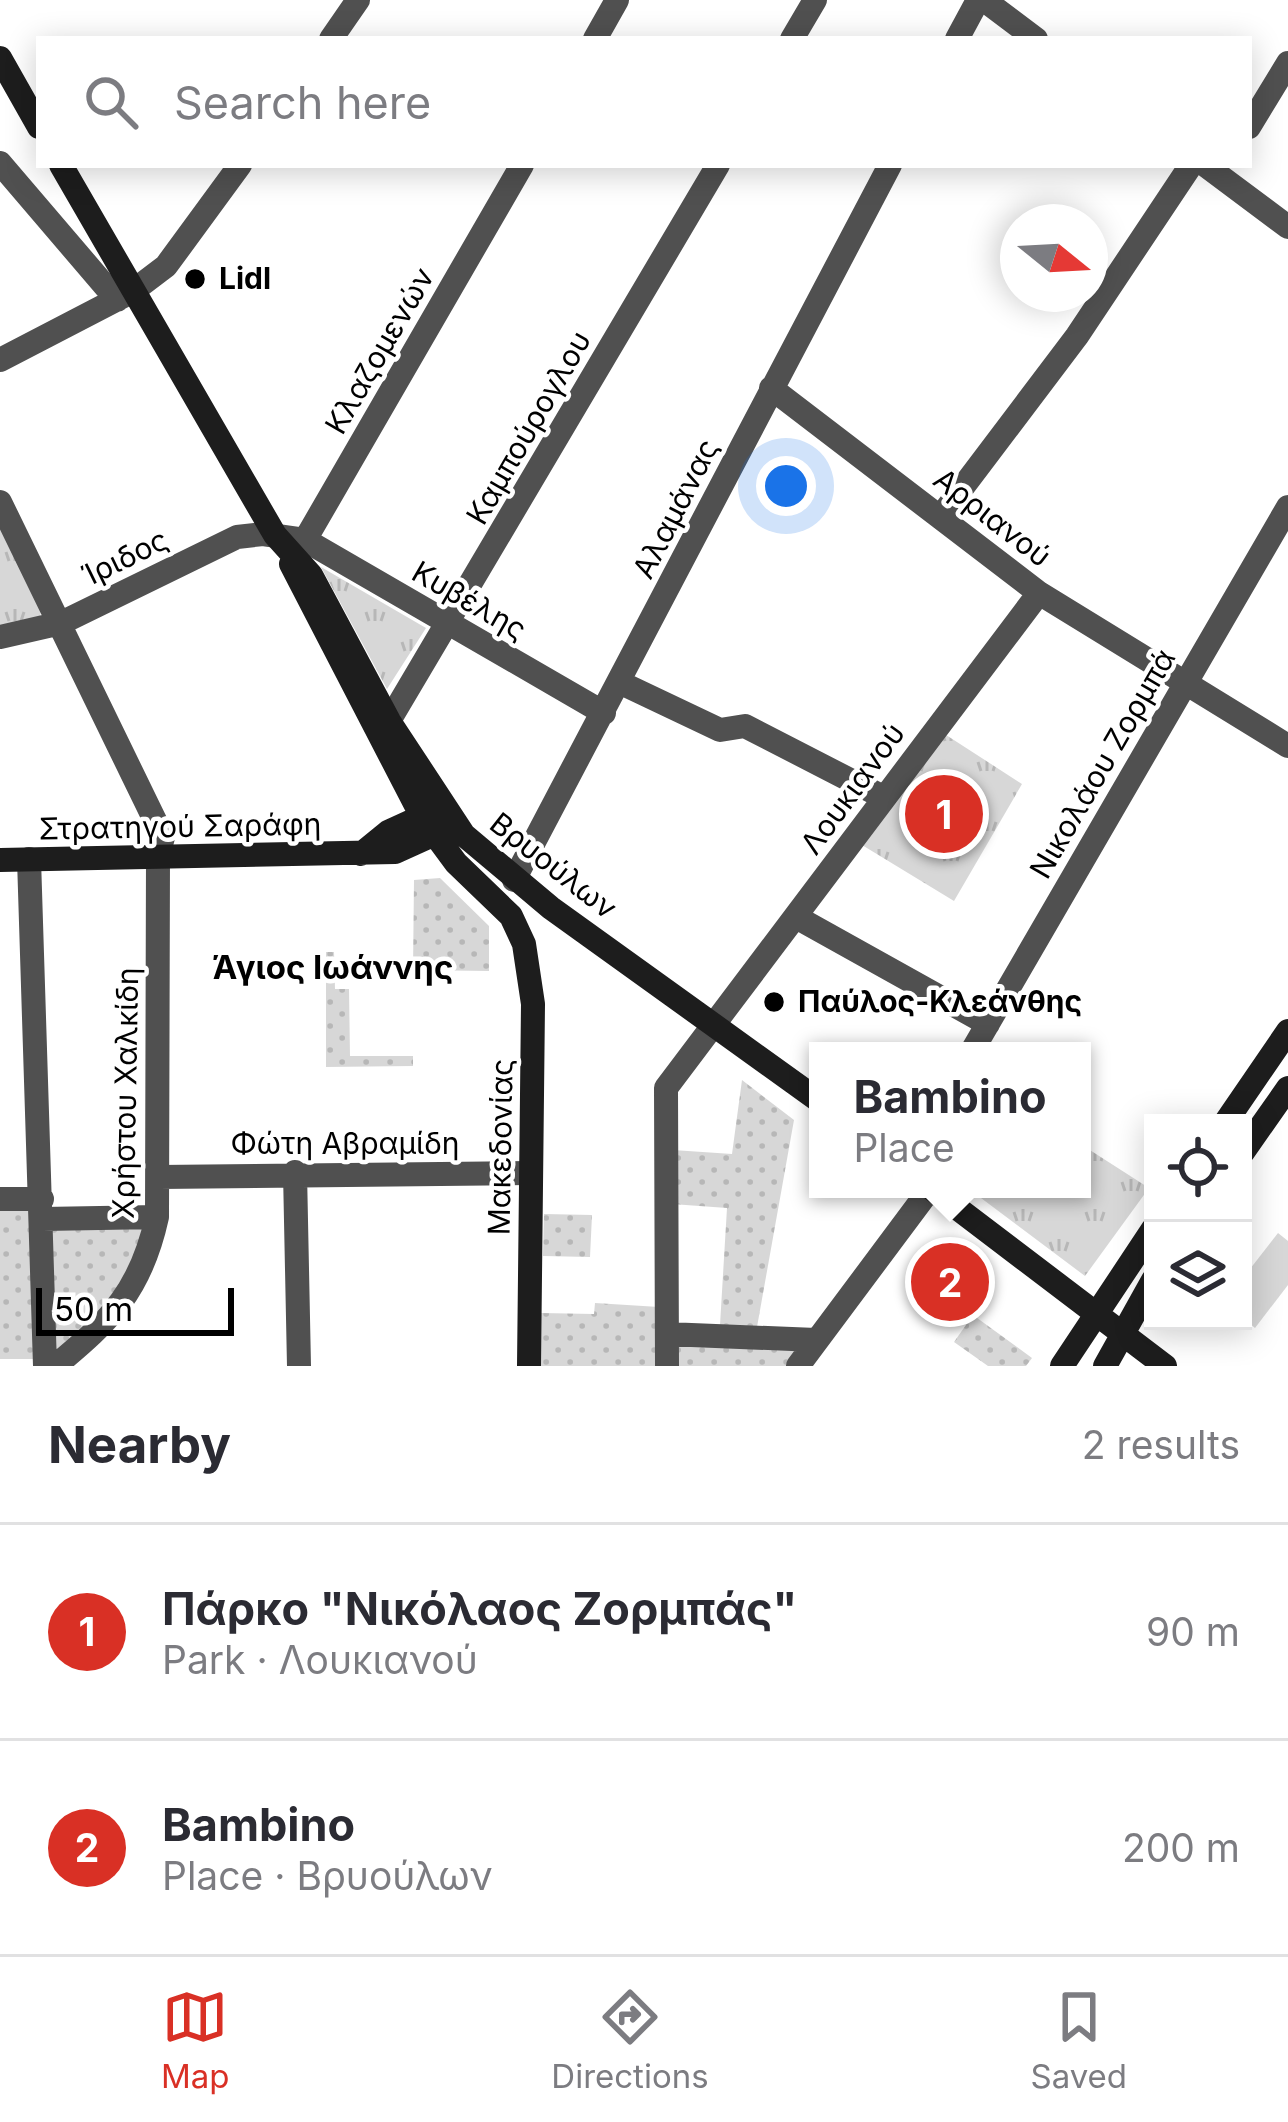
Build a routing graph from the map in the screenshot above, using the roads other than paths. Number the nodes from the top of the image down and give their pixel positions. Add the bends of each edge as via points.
1 (358, 0) edge
2 (617, 0) edge
3 (815, 0) edge
4 (981, 0) edge
5 (333, 36) edge
6 (597, 36) edge
7 (794, 36) edge
8 (959, 36) edge
9 (1032, 36) edge
10 (0, 58) edge
11 (1288, 63) edge
12 (36, 122) edge
13 (1252, 123) edge
14 (0, 163) edge
15 (62, 168) edge
16 (238, 168) edge
17 (520, 168) edge
18 (716, 168) edge
19 (888, 168) edge
20 (1189, 168) edge
21 (1217, 169) edge
22 (1288, 227) edge
23 (125, 295) junction
24 (0, 361) edge
25 (771, 388) junction
26 (0, 502) edge
27 (1288, 507) edge
28 (941, 516) junction
29 (289, 542) junction
30 (1039, 593) junction
31 (61, 623) junction
32 (448, 625) junction
33 (0, 637) edge
34 (621, 683) junction
35 (1182, 685) junction
36 (604, 713) junction
37 (389, 721) junction
38 (1288, 746) edge
39 (400, 779) junction
40 (883, 796) junction
41 (438, 821) junction
42 (388, 832) junction
43 (362, 854) junction
44 (158, 857) junction
45 (0, 860) edge
46 (29, 860) junction
47 (514, 880) junction
48 (796, 917) junction
49 (519, 929) joint
50 (718, 1023) junction
51 (988, 1024) junction
52 (1288, 1030) edge
53 (977, 1042) edge
54 (1288, 1088) edge
55 (809, 1093) edge
56 (1231, 1114) edge
57 (1252, 1139) edge
58 (296, 1172) junction
59 (531, 1173) junction
60 (159, 1177) junction
61 (924, 1198) edge
62 (943, 1198) edge
63 (0, 1199) edge
64 (42, 1209) junction
65 (157, 1217) junction
66 (1144, 1242) edge
67 (1144, 1296) edge
68 (1095, 1314) junction
69 (667, 1334) junction
70 (1122, 1335) junction
71 (817, 1340) junction
72 (45, 1366) edge
73 (55, 1366) edge
74 (298, 1366) edge
75 (529, 1366) edge
76 (667, 1366) edge
77 (798, 1366) edge
78 (1062, 1366) edge
79 (1106, 1366) edge
80 (1165, 1366) edge

1 - 5 street
2 - 6 street
3 - 7 street
4 - 8 street
4 - 9 street
10 - 12 main road
11 - 13 street
14 - 23 street
15 - 23 main road, Βρυούλων
16 - 23 street via 166,266
17 - 29 street, Κλαζομενών
18 - 32 street, Καμπούρογλου
19 - 25 street, Αλαμάνας
20 - 28 street via 1077,336
21 - 22 street
23 - 24 street
23 - 29 main road, Βρυούλων
25 - 28 street, Αρριανού
25 - 34 street, Αλαμάνας
26 - 31 street, Χρήστου Χαλκίδη
27 - 35 street, Νικολάου Ζορμπά
28 - 30 street, Αρριανού
29 - 31 street, Ίριδος via 221,544
29 - 32 street, Κυβέλης
29 - 37 main road, Βρυούλων
29 - 39 main road, Βρυούλων via 306,600
30 - 35 street, Αρριανού
30 - 40 street, Λουκιανού
31 - 33 street, Ίριδος
31 - 44 street, Χρήστου Χαλκίδη via 163,837
32 - 36 street, Κυβέλης
32 - 37 street, Καμπούρογλου
34 - 36 street, Αλαμάνας
34 - 40 street via 720,730 746,726
35 - 38 street, Αρριανού
35 - 51 street, Νικολάου Ζορμπά
36 - 47 street, Αλαμάνας
37 - 41 main road, Βρυούλων
39 - 41 main road, Βρυούλων
39 - 42 main road
40 - 48 street, Λουκιανού
41 - 42 main road, Στρατηγού Σαράφη
41 - 43 main road, Στρατηγού Σαράφη via 406,849
41 - 47 main road, Βρυούλων
41 - 49 main road, Βρυούλων
42 - 43 main road, Στρατηγού Σαράφη
43 - 44 main road, Στρατηγού Σαράφη
44 - 46 main road, Στρατηγού Σαράφη
44 - 60 street, Χρήστου Χαλκίδη
45 - 46 main road, Στρατηγού Σαράφη
46 - 64 street
47 - 50 main road, Βρυούλων
48 - 50 street, Λουκιανού
48 - 51 street
49 - 59 main road, Μακεδονίας via 532,1004
50 - 55 main road, Βρυούλων
50 - 69 street, Λουκιανού via 666,1088
51 - 53 street, Νικολάου Ζορμπά
52 - 56 main road
54 - 57 main road
58 - 59 street, Φώτη Αβραμίδη
58 - 60 street, Φώτη Αβραμίδη
58 - 74 street
59 - 75 main road, Μακεδονίας
60 - 65 street, Χρήστου Χαλκίδη
61 - 71 street
62 - 68 main road
63 - 64 street
64 - 65 street
64 - 72 street
65 - 73 street, Χρήστου Χαλκίδη via 131,1292
66 - 68 main road
67 - 70 main road
68 - 70 main road
68 - 78 main road
69 - 71 street
69 - 76 street, Λουκιανού
70 - 79 main road
70 - 80 main road
71 - 77 street

